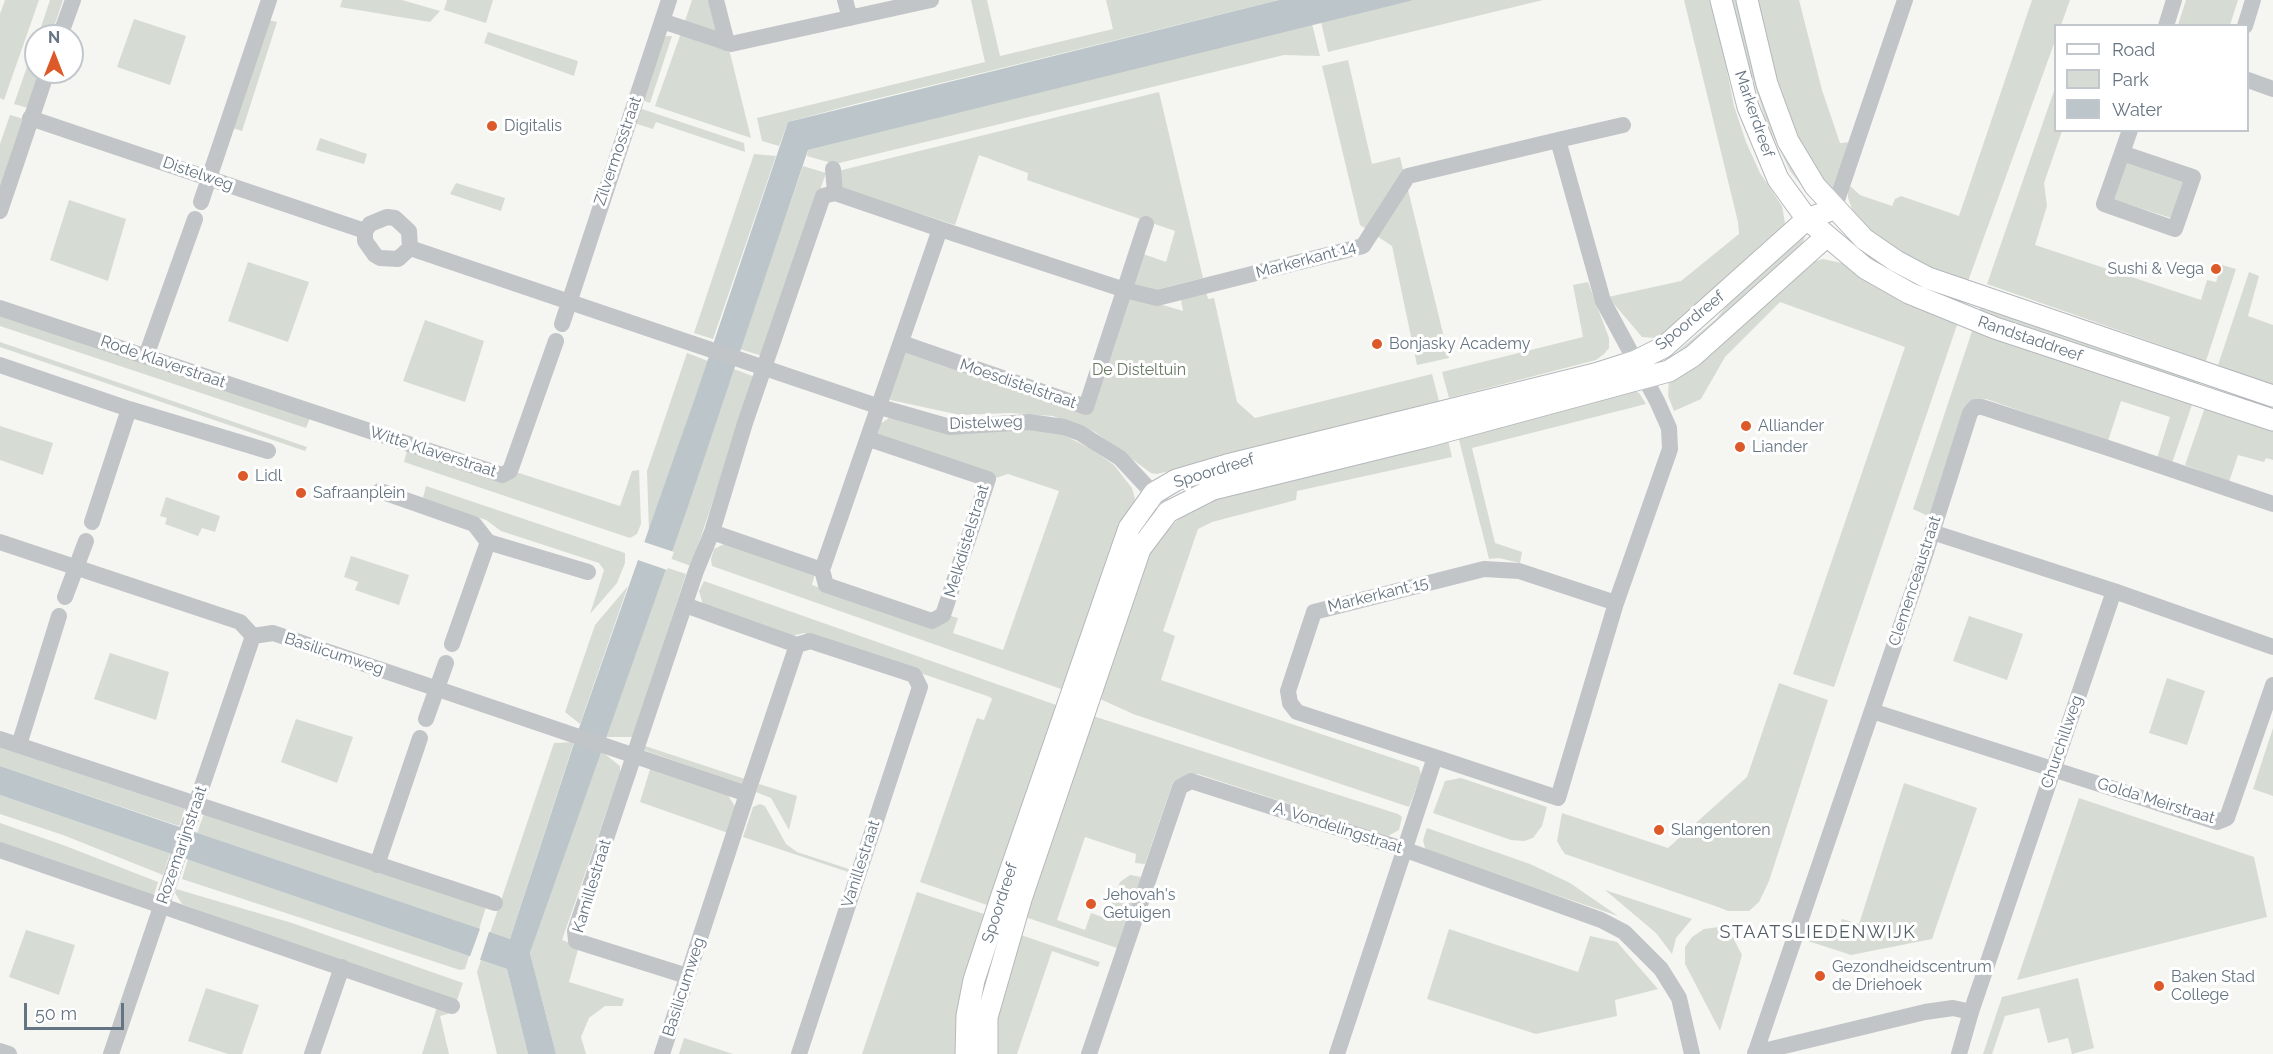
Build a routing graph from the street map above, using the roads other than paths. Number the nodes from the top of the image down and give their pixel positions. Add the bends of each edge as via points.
1 (73, 0) edge
2 (268, 0) edge
3 (669, 0) edge
4 (716, 0) edge
5 (845, 0) edge
6 (931, 0) edge
7 (1721, 0) edge
8 (1747, 0) edge
9 (1905, 0) edge
10 (2174, 0) edge
11 (2253, 0) edge
12 (849, 18) junction
13 (662, 21) junction
14 (64, 24) edge
15 (2167, 24) edge
16 (2246, 24) edge
17 (727, 43) junction
18 (2249, 81) edge
19 (43, 84) edge
20 (2273, 89) edge
21 (30, 118) junction
22 (1623, 125) dead end
23 (2129, 132) edge
24 (1558, 140) junction
25 (2122, 153) junction
26 (833, 169) dead end
27 (210, 178) junction
28 (835, 193) junction
29 (201, 202) dead end
30 (1834, 209) junction
31 (0, 212) edge
32 (195, 219) dead end
33 (1807, 219) junction
34 (1146, 224) dead end
35 (940, 228) junction
36 (365, 231) junction
37 (1827, 236) junction
38 (410, 248) junction
39 (1125, 290) junction
40 (569, 302) junction
41 (0, 308) edge
42 (562, 324) dead end
43 (556, 341) dead end
44 (902, 343) junction
45 (146, 356) junction
46 (0, 365) edge
47 (765, 368) junction
48 (1640, 369) junction
49 (2273, 396) edge
50 (880, 407) junction
51 (129, 409) junction
52 (1472, 414) junction
53 (326, 417) joint
54 (2273, 420) edge
55 (869, 439) junction
56 (268, 451) dead end
57 (380, 491) dead end
58 (1154, 493) junction
59 (2273, 504) edge
60 (1168, 512) junction
61 (92, 522) dead end
62 (712, 532) junction
63 (1932, 532) junction
64 (86, 541) dead end
65 (0, 542) edge
66 (488, 542) junction
67 (76, 569) junction
68 (822, 570) junction
69 (588, 573) dead end
70 (2114, 591) junction
71 (66, 597) dead end
72 (1616, 603) junction
73 (685, 605) junction
74 (58, 616) dead end
75 (253, 636) junction
76 (452, 644) dead end
77 (797, 645) junction
78 (2273, 647) edge
79 (446, 663) dead end
80 (2273, 685) edge
81 (437, 688) junction
82 (1872, 711) junction
83 (426, 719) dead end
84 (420, 738) dead end
85 (0, 739) edge
86 (19, 745) junction
87 (635, 755) junction
88 (1435, 758) junction
89 (2053, 769) junction
90 (747, 794) junction
91 (196, 805) junction
92 (0, 850) edge
93 (1406, 850) junction
94 (377, 864) junction
95 (1011, 896) junction
96 (495, 903) dead end
97 (162, 905) junction
98 (997, 943) junction
99 (342, 967) junction
100 (687, 976) junction
101 (452, 1006) dead end
102 (1971, 1012) junction
103 (0, 1051) edge
104 (9, 1054) edge
105 (111, 1054) edge
106 (312, 1054) edge
107 (662, 1054) edge
108 (799, 1054) edge
109 (966, 1054) edge
110 (987, 1054) edge
111 (1089, 1054) edge
112 (1337, 1054) edge
113 (1692, 1054) edge
114 (1755, 1054) edge
115 (1959, 1054) edge

1 - 14 street
2 - 27 street
3 - 13 street, Zilvermosstraat
4 - 17 street
5 - 12 street
6 - 12 street
7 - 33 main road, Markerdreef via 1748,107 1765,152 1778,179
8 - 30 main road, Markerdreef via 1767,84 1788,141
9 - 30 street
10 - 15 street
11 - 16 street
12 - 17 street
13 - 17 street
13 - 40 street, Zilvermosstraat
18 - 20 street
19 - 21 street
21 - 27 street, Distelweg
21 - 31 street
22 - 24 street, Markerkant 14
23 - 25 street
24 - 39 street, Markerkant 14 via 1408,176 1363,246 1157,298
24 - 48 street via 1603,301
25 - 25 street via 2193,177 2175,228 2104,204
26 - 28 street
27 - 29 street
27 - 36 street, Distelweg
28 - 35 street
28 - 47 street via 823,196
30 - 33 main road
30 - 37 main road
30 - 49 main road, Randstaddreef via 1864,240 1928,278
32 - 45 street
33 - 37 main road, Randstaddreef
33 - 48 main road, Spoordreef
34 - 39 street, Moesdistelstraat
35 - 39 street
35 - 44 street
36 - 38 street via 369,250 380,258 398,258
36 - 38 street via 378,220 395,218 409,231
37 - 48 main road, Spoordreef via 1693,356 1669,371
37 - 54 main road, Randstaddreef via 1865,268 1937,305
38 - 40 street
39 - 44 street, Moesdistelstraat via 1086,406
40 - 42 street
40 - 47 street, Distelweg
41 - 45 street, Rode Klaverstraat
43 - 53 street, Witte Klaverstraat via 510,471 502,475
44 - 50 street
45 - 53 street, Rode Klaverstraat
46 - 51 street
47 - 50 street, Distelweg
47 - 62 street
48 - 52 main road, Spoordreef
48 - 72 street via 1669,428 1670,449
50 - 55 street
50 - 58 street, Distelweg via 950,427 1029,422 1064,427 1120,458
51 - 56 street
51 - 61 street
52 - 58 main road, Spoordreef via 1421,416 1191,476
52 - 60 main road, Spoordreef via 1425,437 1213,489
55 - 68 street
55 - 68 street, Melkdistelstraat via 988,479 946,609 932,621 826,585
57 - 66 street via 474,524
58 - 60 street, Distelweg
58 - 95 main road, Spoordreef via 1129,528
59 - 63 street, Clemenceaustraat via 1982,406 1970,413
60 - 95 main road, Spoordreef via 1140,549
62 - 68 street, Melkdistelstraat
62 - 73 street
63 - 70 street
63 - 82 street, Clemenceaustraat
64 - 67 street
65 - 67 street
66 - 69 street
66 - 76 street
67 - 71 street
67 - 75 street via 240,622
70 - 78 street
70 - 89 street, Churchillweg
72 - 88 street via 1558,798
72 - 88 street, Markerkant 15 via 1519,571 1484,569 1314,612 1288,691 1290,703 1298,712
73 - 77 street
73 - 87 street
74 - 86 street
75 - 81 street, Basilicumweg via 273,633
75 - 91 street, Rozemarijnstraat
77 - 90 street, Basilicumweg
77 - 108 street, Vanillestraat via 810,640 914,675 920,687
79 - 81 street
80 - 89 street, Golda Meirstraat via 2227,818 2217,822
81 - 83 street
81 - 87 street, Basilicumweg
82 - 89 street, Golda Meirstraat
82 - 114 street, Clemenceaustraat
84 - 94 street
85 - 86 street
86 - 91 street
87 - 90 street
87 - 100 street, Kamillestraat via 575,931 576,941
88 - 93 street
89 - 102 street, Churchillweg
90 - 100 street, Basilicumweg
91 - 94 street
91 - 97 street, Rozemarijnstraat
92 - 97 street
93 - 111 street, A. Vondelingstraat via 1191,781 1180,787
93 - 112 street
93 - 113 street, A. Vondelingstraat via 1601,920 1624,932 1661,969 1679,998
94 - 96 street
95 - 98 main road, Spoordreef
97 - 99 street
97 - 105 street, Rozemarijnstraat
98 - 109 main road, Spoordreef via 975,980 967,1016
98 - 110 main road, Spoordreef via 987,1017
99 - 101 street
99 - 106 street
100 - 107 street, Basilicumweg
102 - 114 street via 1953,1008 1925,1012
102 - 115 street, Churchillweg
103 - 104 street

